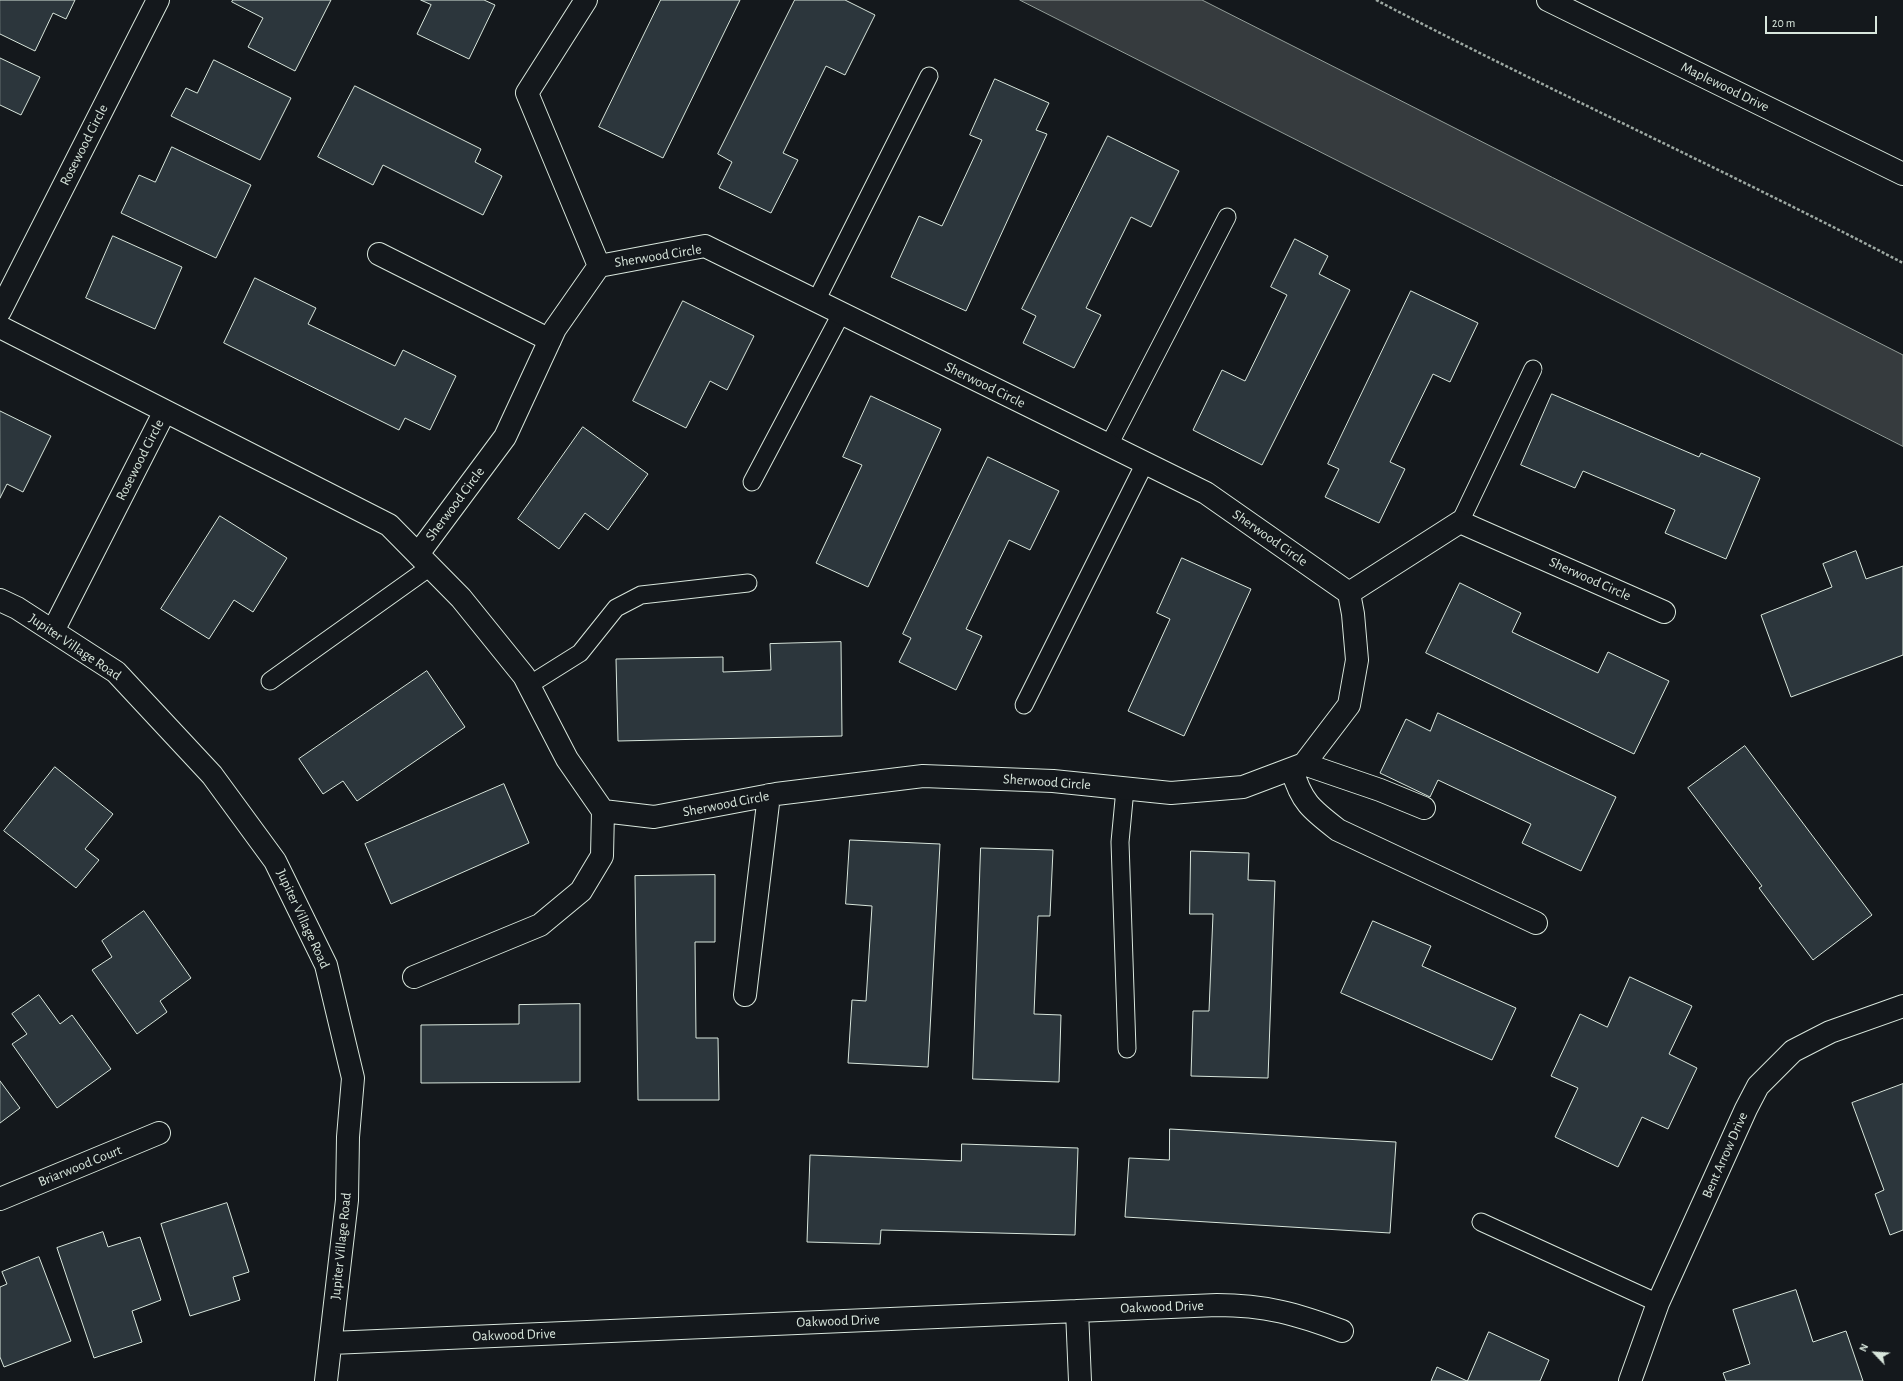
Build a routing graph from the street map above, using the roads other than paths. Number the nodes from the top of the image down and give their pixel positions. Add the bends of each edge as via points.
1 (158, 0) edge
2 (586, 0) edge
3 (1548, 0) edge
4 (929, 76) dead end
5 (1903, 174) edge
6 (1227, 217) dead end
7 (379, 254) dead end
8 (599, 266) junction
9 (816, 301) junction
10 (0, 311) edge
11 (841, 314) junction
12 (0, 327) edge
13 (550, 340) junction
14 (1533, 369) dead end
15 (165, 411) junction
16 (1109, 445) junction
17 (1145, 463) junction
18 (752, 482) dead end
19 (1460, 522) junction
20 (424, 560) junction
21 (748, 583) dead end
22 (1349, 593) junction
23 (0, 600) edge
24 (1664, 612) dead end
25 (53, 631) junction
26 (270, 682) dead end
27 (529, 685) junction
28 (1024, 705) dead end
29 (1298, 766) junction
30 (1125, 788) junction
31 (769, 795) junction
32 (1424, 808) dead end
33 (602, 811) junction
34 (1536, 923) dead end
35 (414, 976) dead end
36 (745, 995) dead end
37 (1903, 1006) edge
38 (1127, 1049) dead end
39 (159, 1133) dead end
40 (0, 1199) edge
41 (1481, 1222) dead end
42 (1658, 1303) junction
43 (1077, 1311) junction
44 (1342, 1331) dead end
45 (331, 1343) junction
46 (326, 1381) edge
47 (1080, 1381) edge
48 (1630, 1381) edge

1 - 10 street, Rosewood Circle
2 - 8 street, Sherwood Circle via 526,93
3 - 5 street, Maplewood Drive
4 - 9 lane
6 - 16 lane
7 - 13 street
8 - 9 street, Sherwood Circle via 705,246
8 - 13 street, Sherwood Circle
9 - 11 street, Sherwood Circle
11 - 16 street, Sherwood Circle
11 - 18 lane
12 - 15 street, Rosewood Circle
13 - 20 street, Sherwood Circle via 505,437
14 - 19 lane
15 - 20 street, Sherwood Circle via 389,525
15 - 25 street, Rosewood Circle
16 - 17 street, Sherwood Circle
17 - 22 street, Sherwood Circle via 1206,493
17 - 28 lane
19 - 22 street
19 - 24 street, Sherwood Circle
20 - 26 lane
20 - 27 street, Sherwood Circle via 461,598
21 - 27 lane via 641,595 616,608 580,653
22 - 29 street via 1354,614 1357,660 1349,705
23 - 25 street, Jupiter Village Road
25 - 45 street, Jupiter Village Road via 116,672 212,775 275,861 326,965 353,1078 348,1137 347,1200
27 - 33 street, Sherwood Circle via 567,759
29 - 30 street, Sherwood Circle via 1243,787 1171,793
29 - 32 street via 1380,790
29 - 34 street via 1298,789 1312,810 1338,830
30 - 31 street, Sherwood Circle via 1053,781 923,776
30 - 38 lane via 1120,842
31 - 33 street, Sherwood Circle via 654,817
31 - 36 street
33 - 35 street via 602,856 581,891 540,925
37 - 42 street, Bent Arrow Drive via 1830,1032 1793,1051 1758,1086
39 - 40 street, Briarwood Court
41 - 42 lane
42 - 48 street, Bent Arrow Drive
43 - 44 street, Oakwood Drive via 1246,1305 1275,1309
43 - 45 street, Oakwood Drive
43 - 47 street
45 - 46 street, Jupiter Village Road

